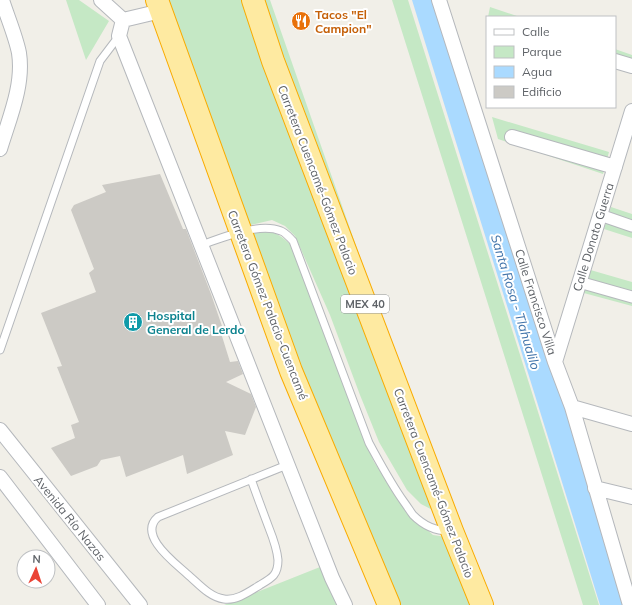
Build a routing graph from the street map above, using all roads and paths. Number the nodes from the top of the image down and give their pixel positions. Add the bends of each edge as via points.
1 (2, 0) edge
2 (101, 0) edge
3 (254, 0) edge
4 (439, 0) edge
5 (159, 5) edge
6 (124, 20) junction
7 (119, 36) junction
8 (616, 61) edge
9 (632, 66) edge
10 (632, 113) edge
11 (512, 137) dead end
12 (0, 149) edge
13 (615, 167) junction
14 (600, 215) junction
15 (632, 226) edge
16 (240, 231) junction
17 (201, 245) junction
18 (579, 282) junction
19 (632, 297) edge
20 (0, 350) edge
21 (555, 362) junction
22 (572, 407) junction
23 (632, 424) edge
24 (0, 430) edge
25 (288, 465) junction
26 (0, 478) edge
27 (251, 480) junction
28 (595, 488) junction
29 (632, 497) edge
30 (452, 531) junction
31 (627, 579) edge
32 (98, 605) edge
33 (140, 605) edge
34 (345, 605) edge
35 (389, 605) edge
36 (482, 605) edge
37 (630, 605) edge

1 - 12 street via 19,53 19,71 16,95
2 - 6 street
3 - 30 highway, Carretera Cuencamé-Gómez Palacio / MEX 40 via 273,61
4 - 21 street, Calle Francisco Villa
5 - 6 street
5 - 16 highway, Carretera Gómez Palacio-Cuencamé
6 - 7 street
7 - 17 street
7 - 20 lane via 100,61
8 - 9 street
10 - 13 street, Calle Donato Guerra
11 - 13 street
13 - 14 street, Calle Donato Guerra
14 - 15 street
14 - 18 street, Calle Donato Guerra
16 - 17 lane
16 - 30 lane via 260,228 281,230 293,240 369,443 414,515 431,527 441,531
16 - 35 highway, Carretera Gómez Palacio-Cuencamé via 291,371
17 - 25 street
18 - 19 street
18 - 21 street, Calle Donato Guerra
21 - 22 street, Calle Francisco Villa
22 - 23 street
22 - 28 street, Calle Francisco Villa
24 - 33 street, Avenida Río Nazas
25 - 27 lane
25 - 34 street
26 - 32 street
27 - 27 lane via 158,517 152,526 157,544 165,554 213,596 226,599 236,597 273,578 277,570 276,548
28 - 29 street
28 - 31 street, Calle Francisco Villa
30 - 36 highway, Carretera Cuencamé-Gómez Palacio / MEX 40
31 - 37 street, Calle Francisco Villa

